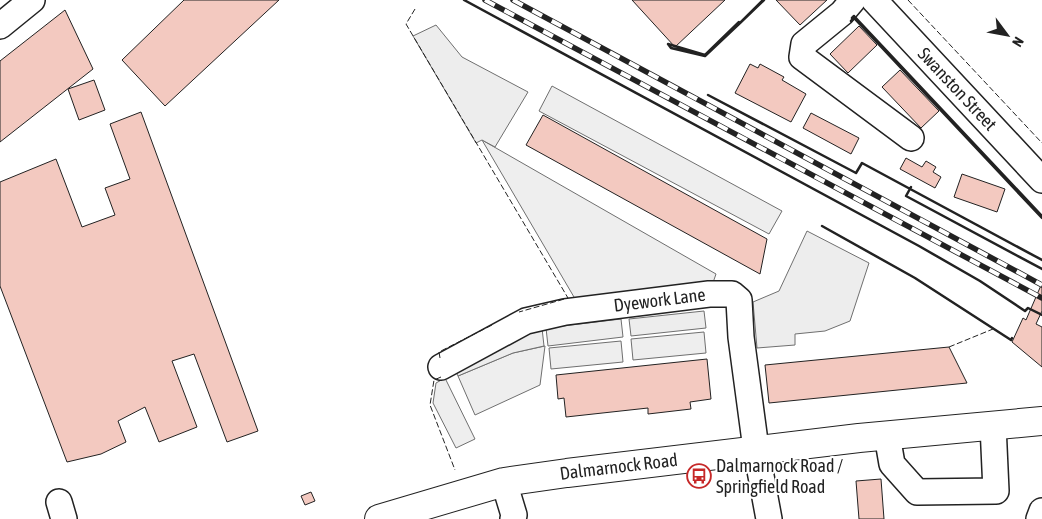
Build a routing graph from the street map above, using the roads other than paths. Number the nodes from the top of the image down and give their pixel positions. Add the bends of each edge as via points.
1 (32, 0) edge
2 (853, 0) edge
3 (874, 0) edge
4 (0, 26) edge
5 (912, 138) dead end
6 (1042, 180) edge
7 (441, 367) dead end
8 (1042, 422) edge
9 (993, 425) junction
10 (887, 434) junction
11 (756, 449) junction
12 (504, 482) junction
13 (1042, 511) edge
14 (379, 519) edge
15 (513, 519) edge
16 (769, 519) edge
17 (1039, 519) edge

1 - 4 street
2 - 5 street via 804,44 802,57
3 - 6 street, Swanston Street
7 - 11 street, Dyework Lane via 526,321 565,312 732,294 739,300
8 - 9 main road, Dalmarnock Road
9 - 10 main road, Dalmarnock Road
9 - 10 street via 996,491 917,492 892,464
10 - 11 main road, Dalmarnock Road
11 - 12 main road, Dalmarnock Road
11 - 16 street, Dyework Lane
12 - 14 main road, Dalmarnock Road
12 - 15 street
13 - 17 street

